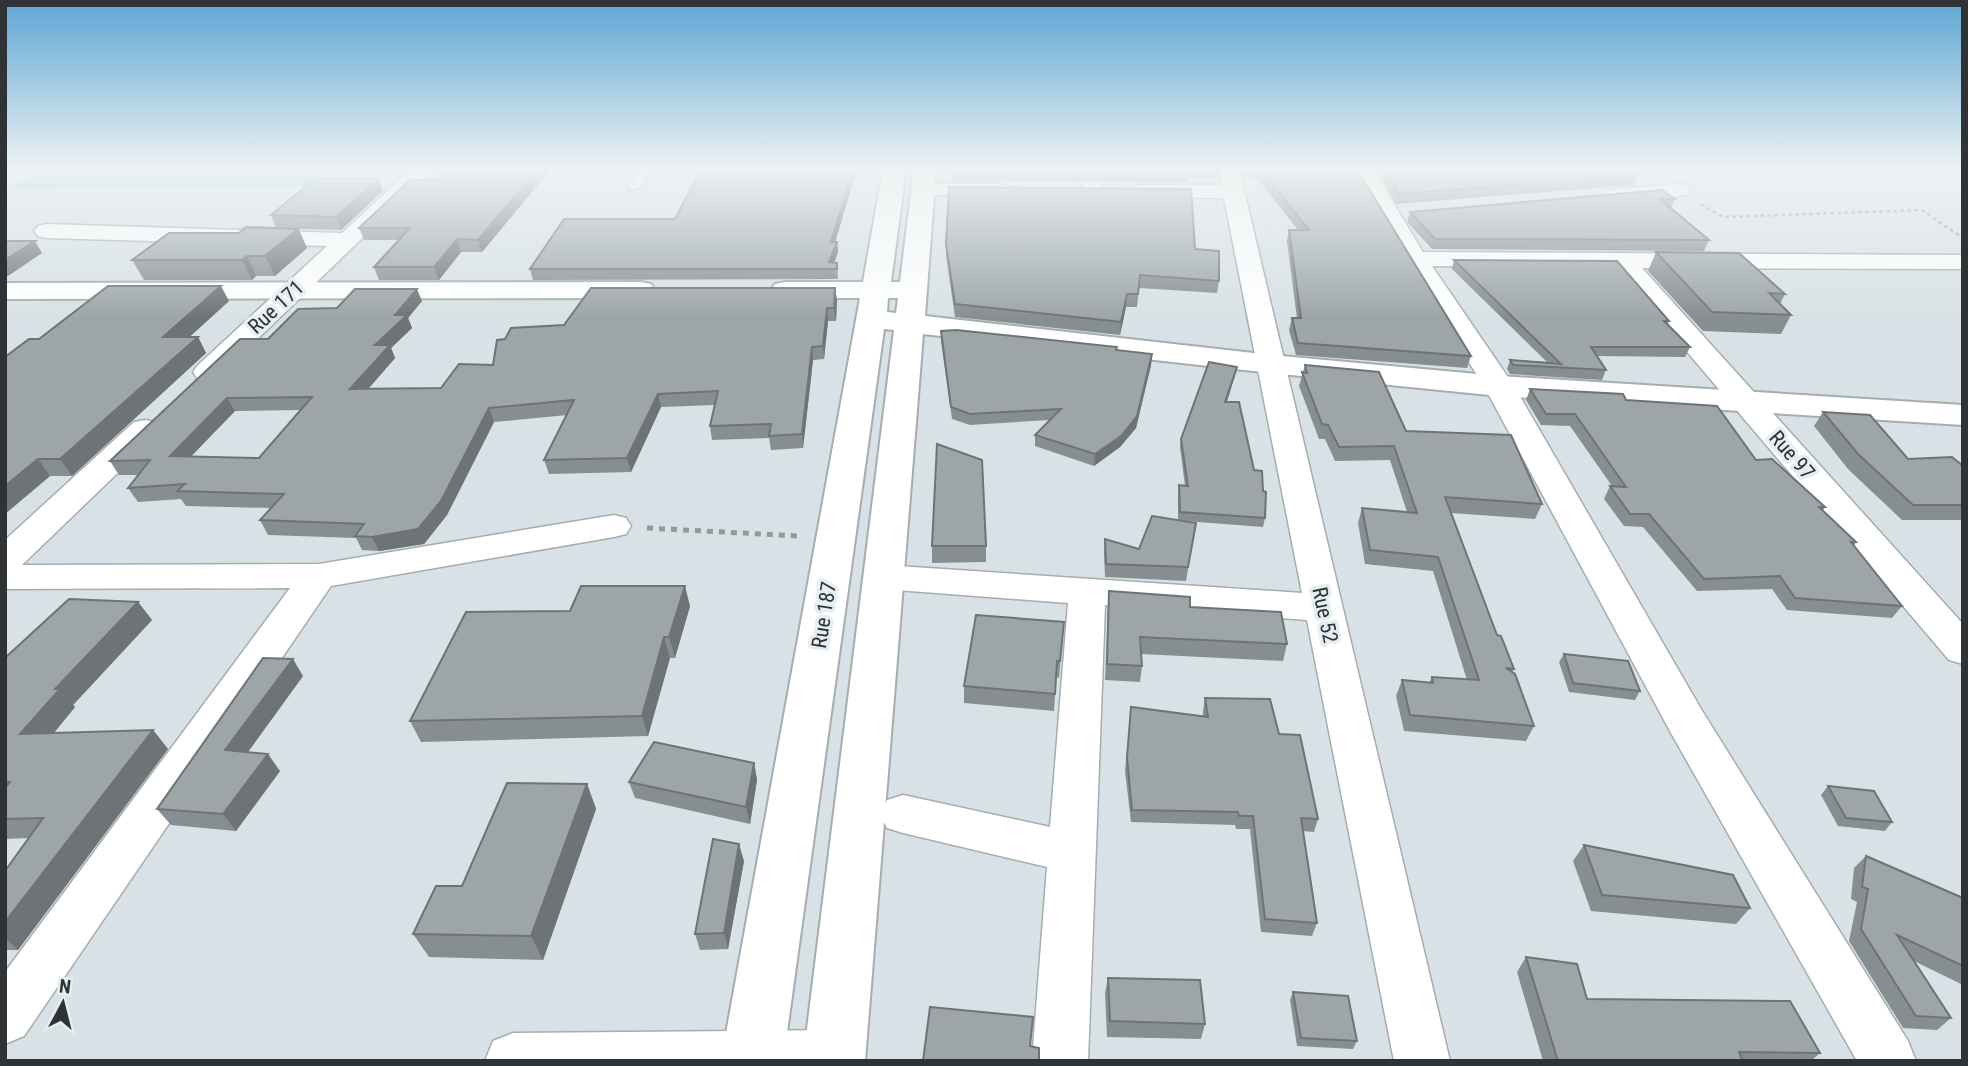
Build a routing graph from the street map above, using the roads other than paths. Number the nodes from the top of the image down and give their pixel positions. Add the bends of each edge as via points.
1 (372, 219) edge
2 (907, 219) edge
3 (1239, 219) edge
4 (1404, 219) edge
5 (46, 231) dead end
6 (349, 240) junction
7 (1415, 259) junction
8 (1622, 260) junction
9 (1963, 262) edge
10 (5, 291) edge
11 (668, 296) edge
12 (764, 296) edge
13 (287, 297) junction
14 (5, 304) edge
15 (892, 304) junction
16 (1271, 364) junction
17 (1499, 386) junction
18 (1746, 402) junction
19 (1963, 415) edge
20 (614, 526) road end
21 (5, 560) edge
22 (319, 576) junction
23 (5, 577) edge
24 (883, 577) junction
25 (1087, 592) junction
26 (1323, 608) junction
27 (1963, 650) edge
28 (903, 814) dead end
29 (1072, 852) junction
30 (5, 1017) edge
31 (834, 1059) edge
32 (752, 1060) edge
33 (513, 1061) edge
34 (1060, 1061) edge
35 (1422, 1061) edge
36 (1888, 1061) edge

1 - 6 street, Rue 171
2 - 15 main road, Rue 187
3 - 16 street, Rue 52
4 - 7 street
5 - 6 street
6 - 13 street, Rue 171
7 - 8 street
7 - 17 street
8 - 9 street
8 - 18 street, Rue 97
10 - 13 main road
11 - 13 main road
12 - 15 main road
13 - 14 main road
13 - 21 street, Rue 171
15 - 16 main road
15 - 24 main road, Rue 187
15 - 32 main road, Rue 187 via 836,538
16 - 17 main road
16 - 26 street, Rue 52
17 - 18 main road
17 - 36 street via 1686,721
18 - 19 main road
18 - 27 street, Rue 97
20 - 22 street
22 - 23 street
22 - 30 street
24 - 25 street
24 - 31 main road, Rue 187
25 - 26 street
25 - 29 street
26 - 35 street, Rue 52
28 - 29 street
29 - 34 street
31 - 32 street
32 - 33 street

